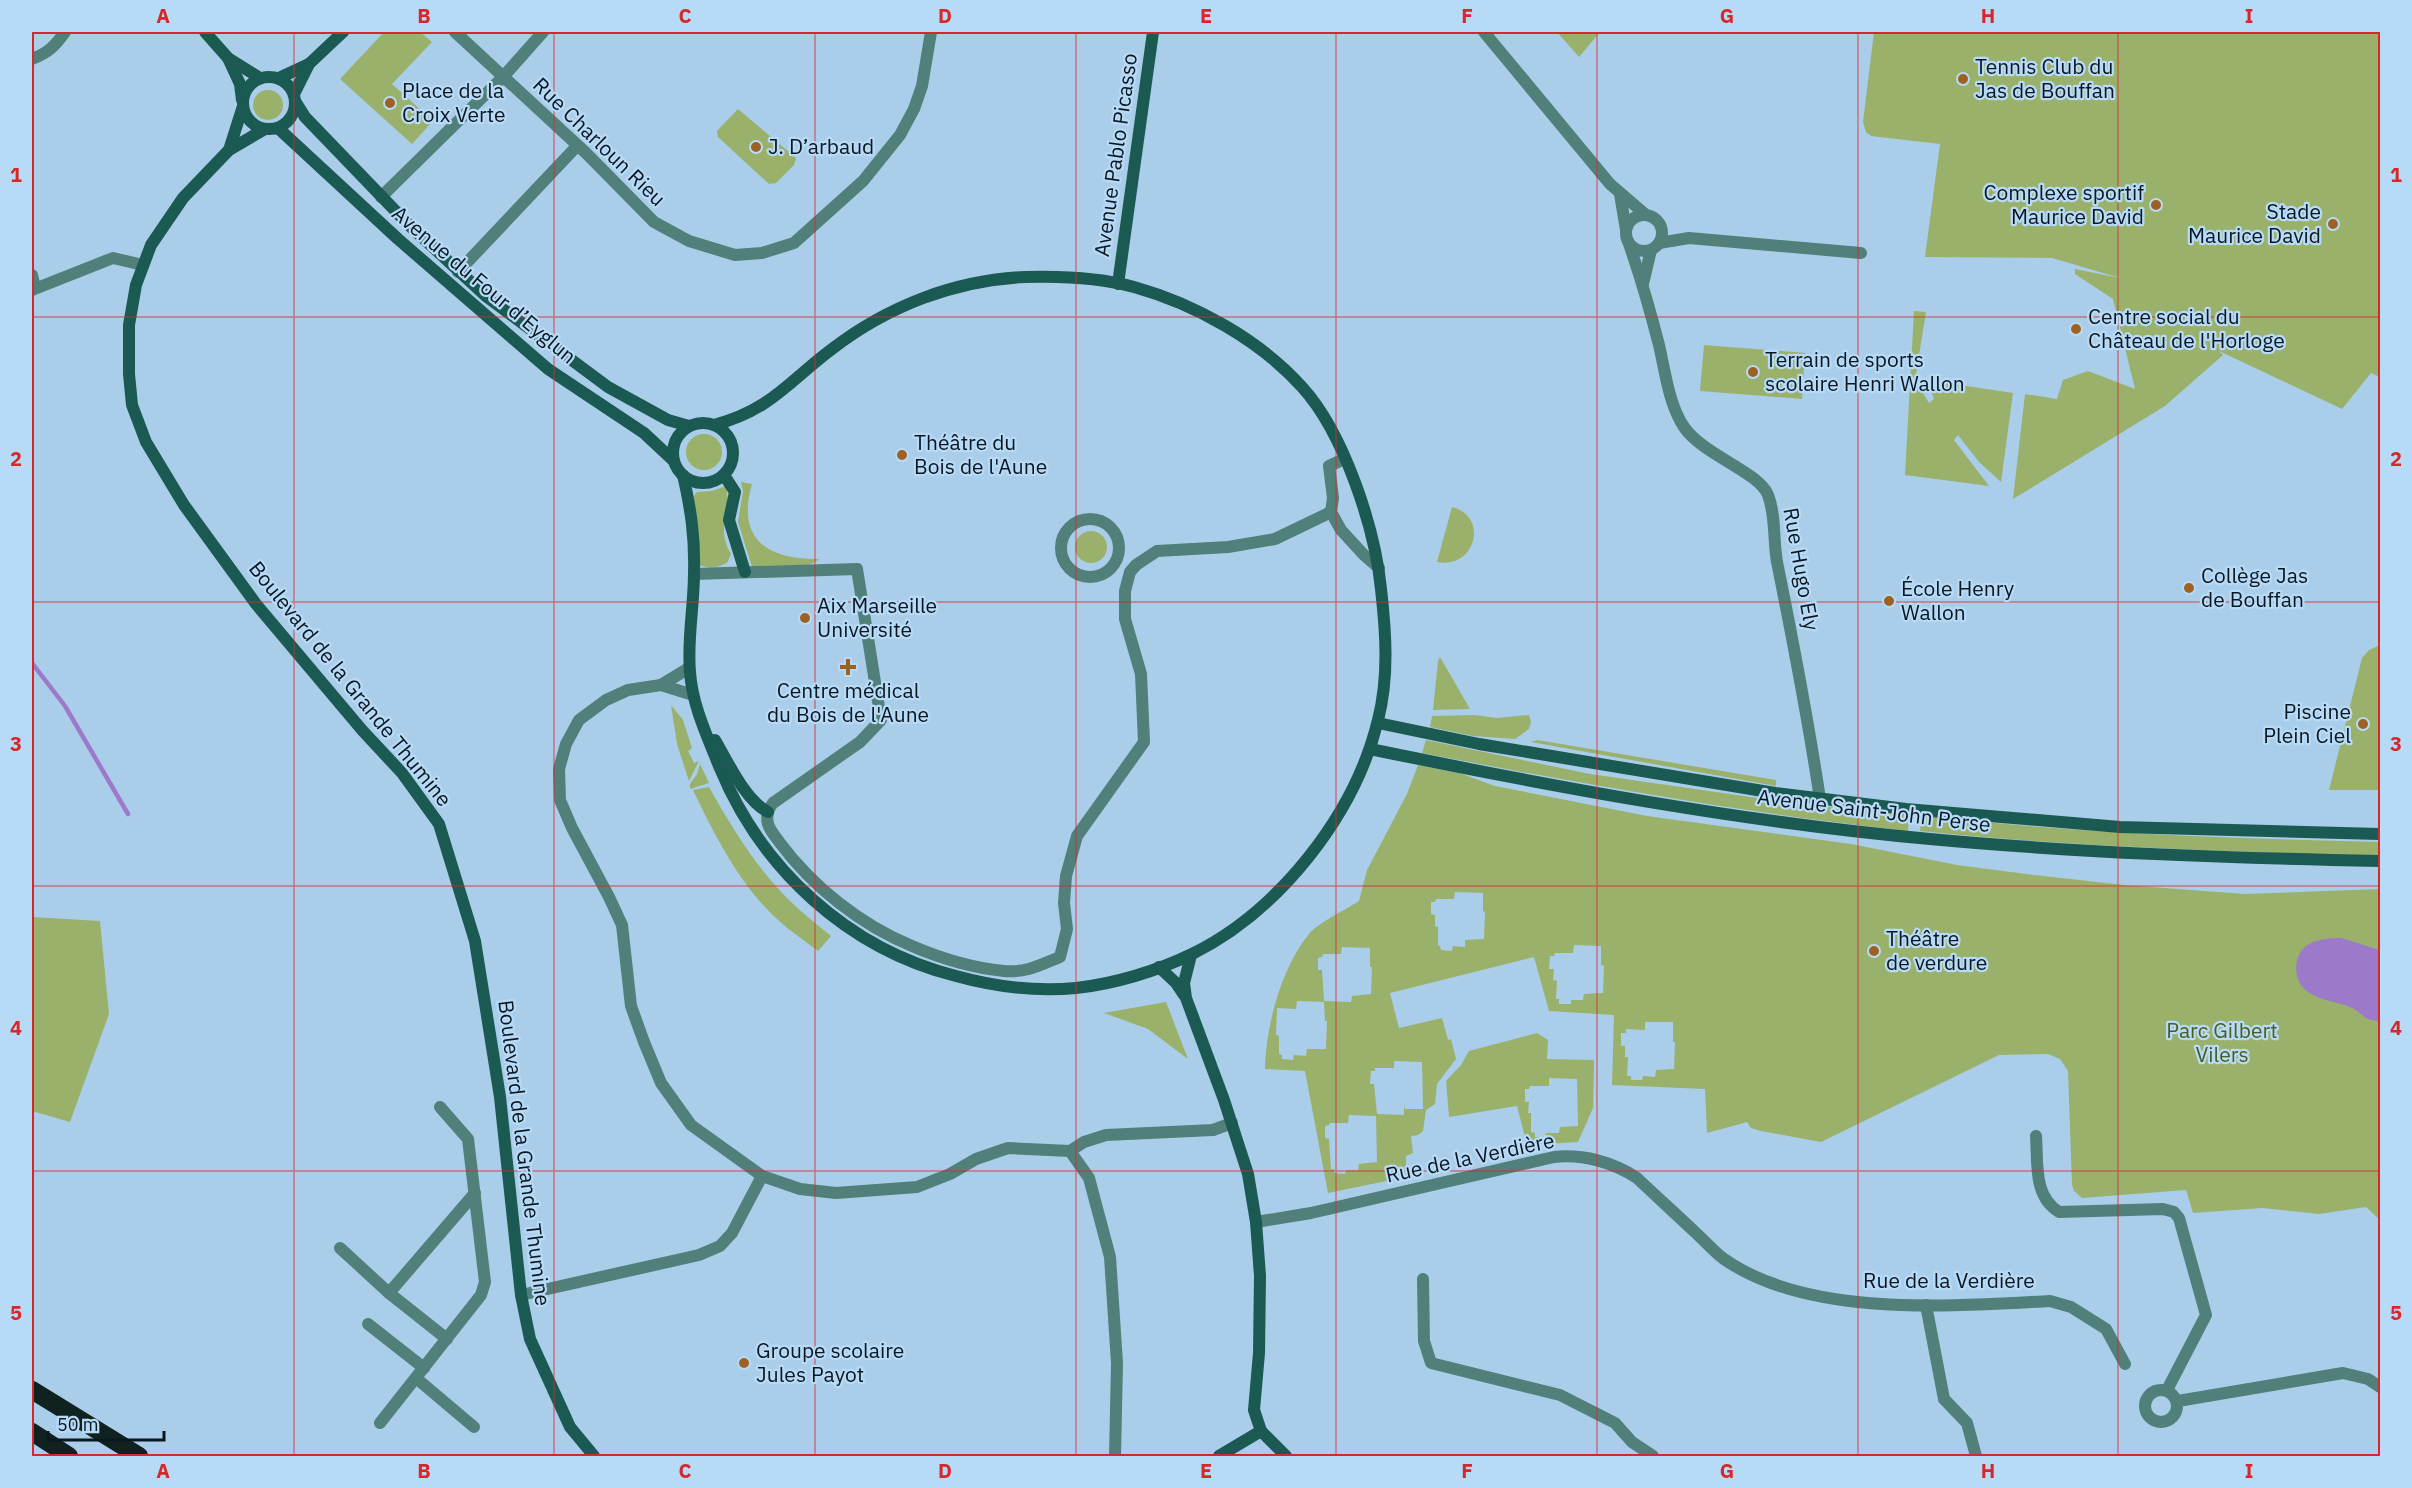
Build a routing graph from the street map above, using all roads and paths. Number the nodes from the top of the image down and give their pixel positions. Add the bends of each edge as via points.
1 (65, 32) edge
2 (205, 32) edge
3 (343, 32) edge
4 (455, 32) edge
5 (543, 32) edge
6 (931, 32) edge
7 (1153, 32) edge
8 (1484, 32) edge
9 (228, 57) junction
10 (32, 59) edge
11 (309, 64) junction
12 (503, 77) junction
13 (261, 78) junction
14 (279, 78) junction
15 (295, 98) junction
16 (243, 104) junction
17 (272, 129) junction
18 (577, 146) junction
19 (229, 150) junction
20 (1620, 194) junction
21 (381, 197) junction
22 (1646, 215) junction
23 (1660, 225) junction
24 (1627, 236) junction
25 (1689, 238) junction
26 (1655, 247) junction
27 (1860, 253) dead end
28 (143, 265) junction
29 (458, 272) junction
30 (32, 275) edge
31 (1118, 284) junction
32 (1643, 285) junction
33 (33, 289) edge
34 (714, 425) junction
35 (689, 426) junction
36 (1344, 459) junction
37 (674, 461) junction
38 (724, 475) junction
39 (683, 476) junction
40 (1331, 512) junction
41 (1115, 562) junction
42 (1379, 568) junction
43 (745, 572) junction
44 (1130, 572) junction
45 (694, 574) junction
46 (689, 668) junction
47 (661, 686) junction
48 (693, 695) junction
49 (699, 713) junction
50 (1378, 723) junction
51 (1370, 749) junction
52 (1820, 799) junction
53 (770, 807) junction
54 (2380, 834) edge
55 (2380, 861) edge
56 (1191, 955) junction
57 (1159, 967) junction
58 (1186, 998) junction
59 (440, 1107) dead end
60 (1232, 1123) junction
61 (2036, 1136) dead end
62 (1070, 1151) junction
63 (762, 1176) junction
64 (475, 1193) junction
65 (1256, 1222) junction
66 (340, 1248) dead end
67 (1423, 1279) dead end
68 (389, 1293) junction
69 (521, 1295) junction
70 (1926, 1305) junction
71 (368, 1324) dead end
72 (447, 1339) junction
73 (2125, 1364) dead end
74 (420, 1373) junction
75 (2380, 1387) edge
76 (32, 1390) edge
77 (2167, 1390) junction
78 (2178, 1401) junction
79 (380, 1423) dead end
80 (474, 1427) dead end
81 (1261, 1431) junction
82 (32, 1432) edge
83 (69, 1456) edge
84 (139, 1456) edge
85 (594, 1456) edge
86 (1115, 1456) edge
87 (1219, 1456) edge
88 (1286, 1456) edge
89 (1653, 1456) edge
90 (1976, 1456) edge

1 - 10 street via 46,54
2 - 9 main road
3 - 11 main road
4 - 12 street, Rue Charloun Rieu
5 - 12 street
6 - 18 street, Rue Charloun Rieu via 922,86 900,135 863,181 794,243 762,253 735,255 689,241 654,222
7 - 31 main road, Avenue Pablo Picasso
8 - 20 street
9 - 13 main road
9 - 16 main road via 240,84
11 - 14 main road
11 - 15 main road
12 - 18 street, Rue Charloun Rieu
12 - 21 street
13 - 14 main road
13 - 16 main road via 246,91
14 - 15 main road via 292,88
15 - 17 main road via 294,113 288,122
15 - 21 main road, Avenue du Four d’Eyglun via 305,117
16 - 17 main road via 250,122
16 - 19 main road, Boulevard de la Grande Thumine
17 - 19 main road, Boulevard de la Grande Thumine
17 - 37 main road, Avenue du Four d’Eyglun via 548,369 644,433
18 - 29 street
19 - 28 main road, Boulevard de la Grande Thumine via 183,198 151,244
20 - 22 street
20 - 24 street, Rue Hugo Ely
21 - 29 main road, Avenue du Four d’Eyglun
22 - 23 street
22 - 24 street via 1631,220
23 - 25 street
23 - 26 street, Rue Hugo Ely via 1662,234
24 - 26 street via 1630,246 1640,251
24 - 32 street, Rue Hugo Ely
25 - 26 street
25 - 27 street
26 - 32 street, Rue Hugo Ely
28 - 33 street via 113,258
28 - 69 main road, Boulevard de la Grande Thumine via 131,308 128,343 132,405 146,442 184,505 256,604 402,773 439,824 475,941 500,1097
29 - 35 main road, Avenue du Four d’Eyglun via 608,387 668,420
30 - 33 street
31 - 34 main road via 1053,277 1005,279 918,299 832,349 762,406
31 - 36 main road via 1199,312 1273,360 1307,392
32 - 52 street, Rue Hugo Ely via 1683,426 1696,443 1756,480 1767,493
34 - 35 main road
34 - 38 main road via 723,430 733,447 733,457
35 - 37 main road via 675,441
36 - 40 street via 1329,466
36 - 42 main road via 1368,521
37 - 39 main road
38 - 39 main road via 699,483
38 - 43 main road via 735,492 729,520
39 - 45 main road via 693,521
40 - 42 street via 1341,530
40 - 44 street via 1275,539 1228,548 1157,550
41 - 41 street via 1119,552 1114,532 1098,520 1078,521 1064,535 1061,554 1072,571 1081,576 1101,575
41 - 44 street
42 - 50 main road via 1386,668
43 - 45 street
43 - 53 street via 857,569 881,720 861,742
44 - 53 street via 1125,619 1141,674 1144,742 1077,836 1066,876 1067,929 1060,957 1024,972 1002,971 963,964 912,946 859,917 820,887 771,831
45 - 46 main road
46 - 47 street
46 - 48 main road
47 - 48 street
47 - 63 street via 628,690 579,720 559,769 560,800 622,925 631,1006 661,1083 691,1125
48 - 49 main road
49 - 53 main road via 739,782 761,808
49 - 57 main road via 732,795 768,854 802,892 861,937 938,972 1015,988 1076,988
50 - 51 main road
50 - 52 main road, Avenue Saint-John Perse via 1479,744
51 - 55 main road, Avenue Saint-John Perse via 1689,807 1930,839 2078,851
51 - 56 main road via 1330,827 1297,871 1245,920
52 - 54 main road, Avenue Saint-John Perse via 2120,827
56 - 57 main road
56 - 58 main road via 1184,983
57 - 58 main road
58 - 60 main road
59 - 64 street via 468,1139
60 - 62 street via 1213,1130 1106,1135
60 - 65 main road via 1248,1174
61 - 77 street via 2040,1189 2049,1205 2059,1212 2163,1209 2179,1218 2206,1315
62 - 63 street via 1008,1148 908,1188 836,1193 800,1189
62 - 86 street via 1089,1179 1110,1257 1117,1363
63 - 69 street via 732,1233 720,1246 699,1255
64 - 68 street
64 - 72 street via 485,1282 481,1295
65 - 70 street, Rue de la Verdière via 1554,1157 1575,1156 1622,1167 1723,1259 1762,1280 1859,1302
65 - 81 main road via 1261,1303 1254,1410
66 - 68 street
67 - 89 street via 1424,1341 1431,1364 1560,1395 1615,1423 1632,1442
68 - 72 street
69 - 85 main road, Boulevard de la Grande Thumine via 534,1348 570,1427
70 - 73 street, Rue de la Verdière via 2050,1300 2061,1303 2106,1329
70 - 90 street via 1944,1399 1967,1423
71 - 74 street
72 - 74 street
74 - 79 street
74 - 80 street
75 - 78 street via 2343,1372
76 - 84 highway
77 - 78 street
77 - 78 street via 2156,1390 2146,1400 2150,1418 2160,1423 2174,1418
81 - 87 main road
81 - 88 main road
82 - 83 highway

